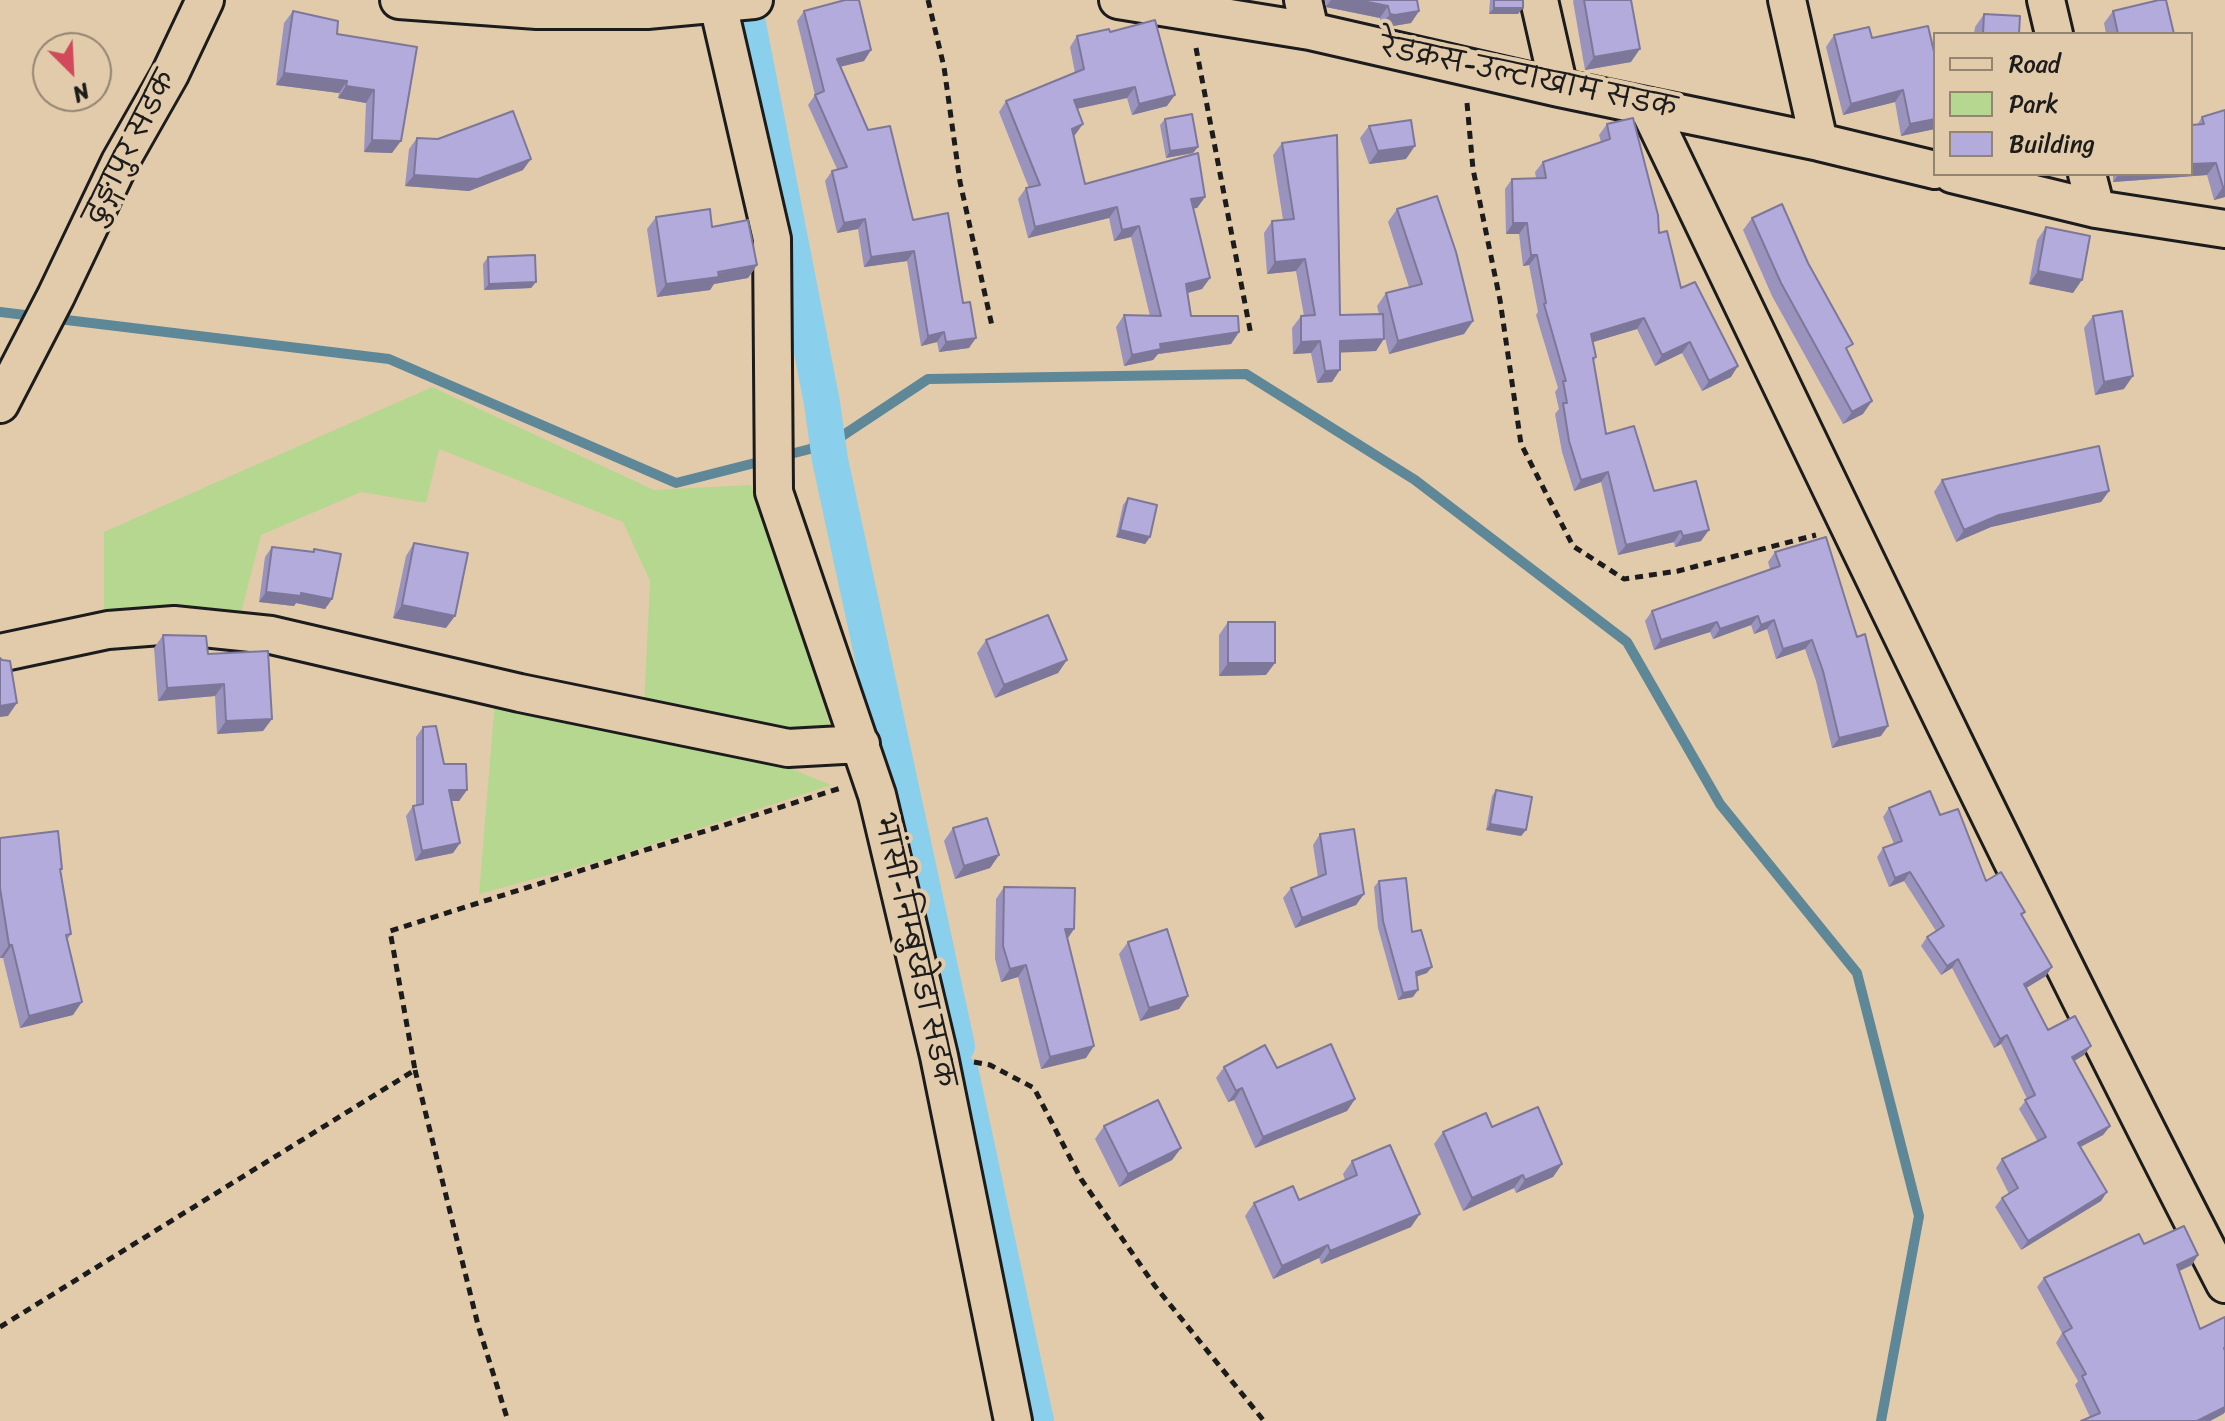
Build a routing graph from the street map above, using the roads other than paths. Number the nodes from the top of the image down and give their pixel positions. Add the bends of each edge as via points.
1 (205, 0) edge
2 (399, 0) edge
3 (754, 0) edge
4 (1118, 0) edge
5 (1539, 0) edge
6 (1787, 0) edge
7 (2046, 0) edge
8 (717, 2) edge
9 (1306, 16) edge
10 (2054, 32) edge
11 (1559, 88) junction
12 (1648, 107) junction
13 (1819, 142) junction
14 (1933, 170) edge
15 (1960, 176) edge
16 (2088, 176) edge
17 (2096, 209) junction
18 (2225, 229) edge
19 (0, 404) edge
20 (0, 653) edge
21 (861, 744) junction
22 (2225, 1284) edge
23 (1013, 1421) edge

1 - 19 street, ढुङ्गापुर सडक
2 - 8 street via 537,10 647,10
3 - 8 street
4 - 9 street, रेडक्रस-उल्टाखाम सडक via 1190,11
5 - 11 street
6 - 13 street
7 - 10 street
8 - 21 street, भांसी-निम्बुखेडा सडक via 772,239 774,492
9 - 11 street, रेडक्रस-उल्टाखाम सडक via 1464,66
11 - 12 street, रेडक्रस-उल्टाखाम सडक
12 - 13 street, रेडक्रस-उल्टाखाम सडक
12 - 22 street
13 - 14 street, रेडक्रस-उल्टाखाम सडक
15 - 17 street
16 - 17 street
17 - 18 street
20 - 21 street via 108,630 174,625 244,632 788,748
21 - 23 street, भांसी-निम्बुखेडा सडक via 939,1056

